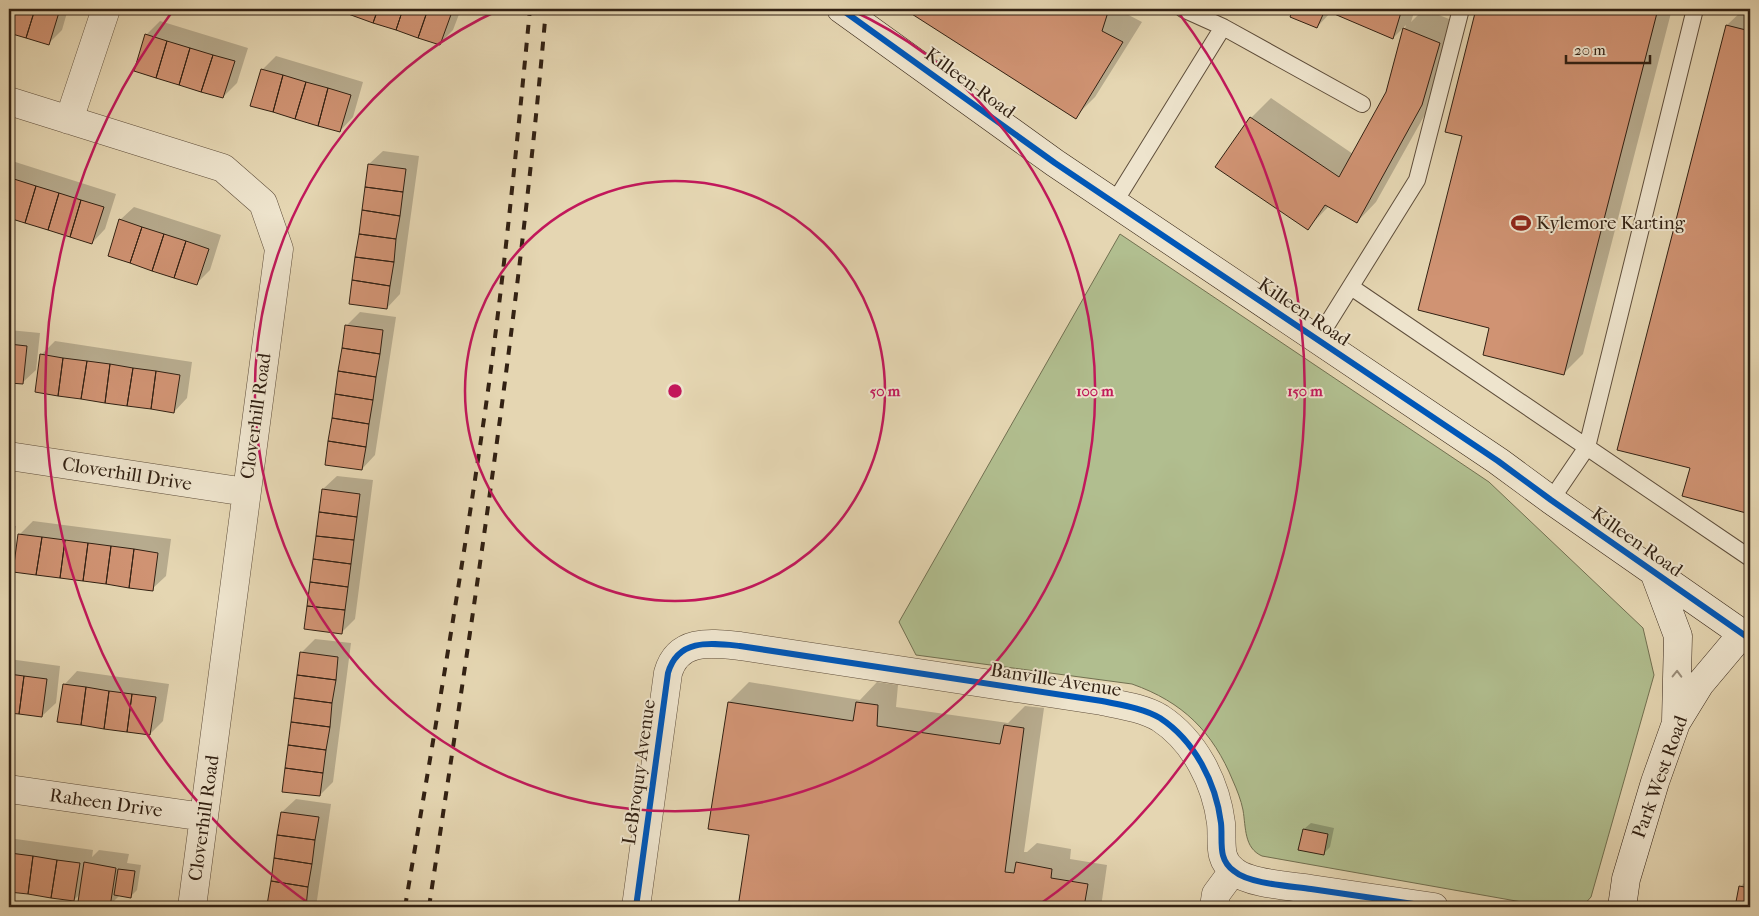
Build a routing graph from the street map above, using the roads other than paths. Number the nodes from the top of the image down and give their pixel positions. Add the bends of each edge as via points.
1 (106, 9) edge
2 (841, 9) edge
3 (1183, 9) edge
4 (1461, 9) edge
5 (1695, 9) edge
6 (1222, 27) junction
7 (9, 101) edge
8 (1362, 104) dead end
9 (69, 120) junction
10 (1114, 203) junction
11 (1352, 287) junction
12 (1318, 339) junction
13 (1587, 447) junction
14 (9, 456) edge
15 (246, 492) junction
16 (1551, 500) junction
17 (1750, 558) edge
18 (1654, 572) junction
19 (1746, 637) edge
20 (687, 648) joint
21 (1676, 723) junction
22 (9, 789) edge
23 (204, 817) junction
24 (1233, 871) junction
25 (192, 907) edge
26 (636, 907) edge
27 (1214, 907) edge
28 (1434, 907) edge
29 (1622, 907) edge

1 - 9 street
2 - 10 street, Killeen Road
3 - 6 lane
4 - 11 lane via 1417,180
5 - 13 lane
6 - 8 lane
6 - 10 lane
7 - 9 street, Cloverhill Road
9 - 15 street, Cloverhill Road via 224,168 263,203 279,249
10 - 12 street, Killeen Road
11 - 12 lane
11 - 13 lane
12 - 16 street, Killeen Road
13 - 16 lane
13 - 17 lane
14 - 15 street, Cloverhill Drive
15 - 23 street, Cloverhill Road
16 - 18 street, Killeen Road
18 - 19 street, Killeen Road
21 -> 18 street via 1678,636
19 - 21 street, Park West Road via 1700,684
20 - 24 street, Banville Avenue via 710,643 740,646 1138,709 1159,718 1178,734 1208,774 1215,790 1224,862
20 - 26 street, LeBroquy Avenue via 674,659 668,673
21 - 29 street, Park West Road via 1626,879
22 - 23 street, Raheen Drive
23 - 25 street, Cloverhill Road
24 - 27 street via 1219,889
24 - 28 street via 1240,876 1274,883

